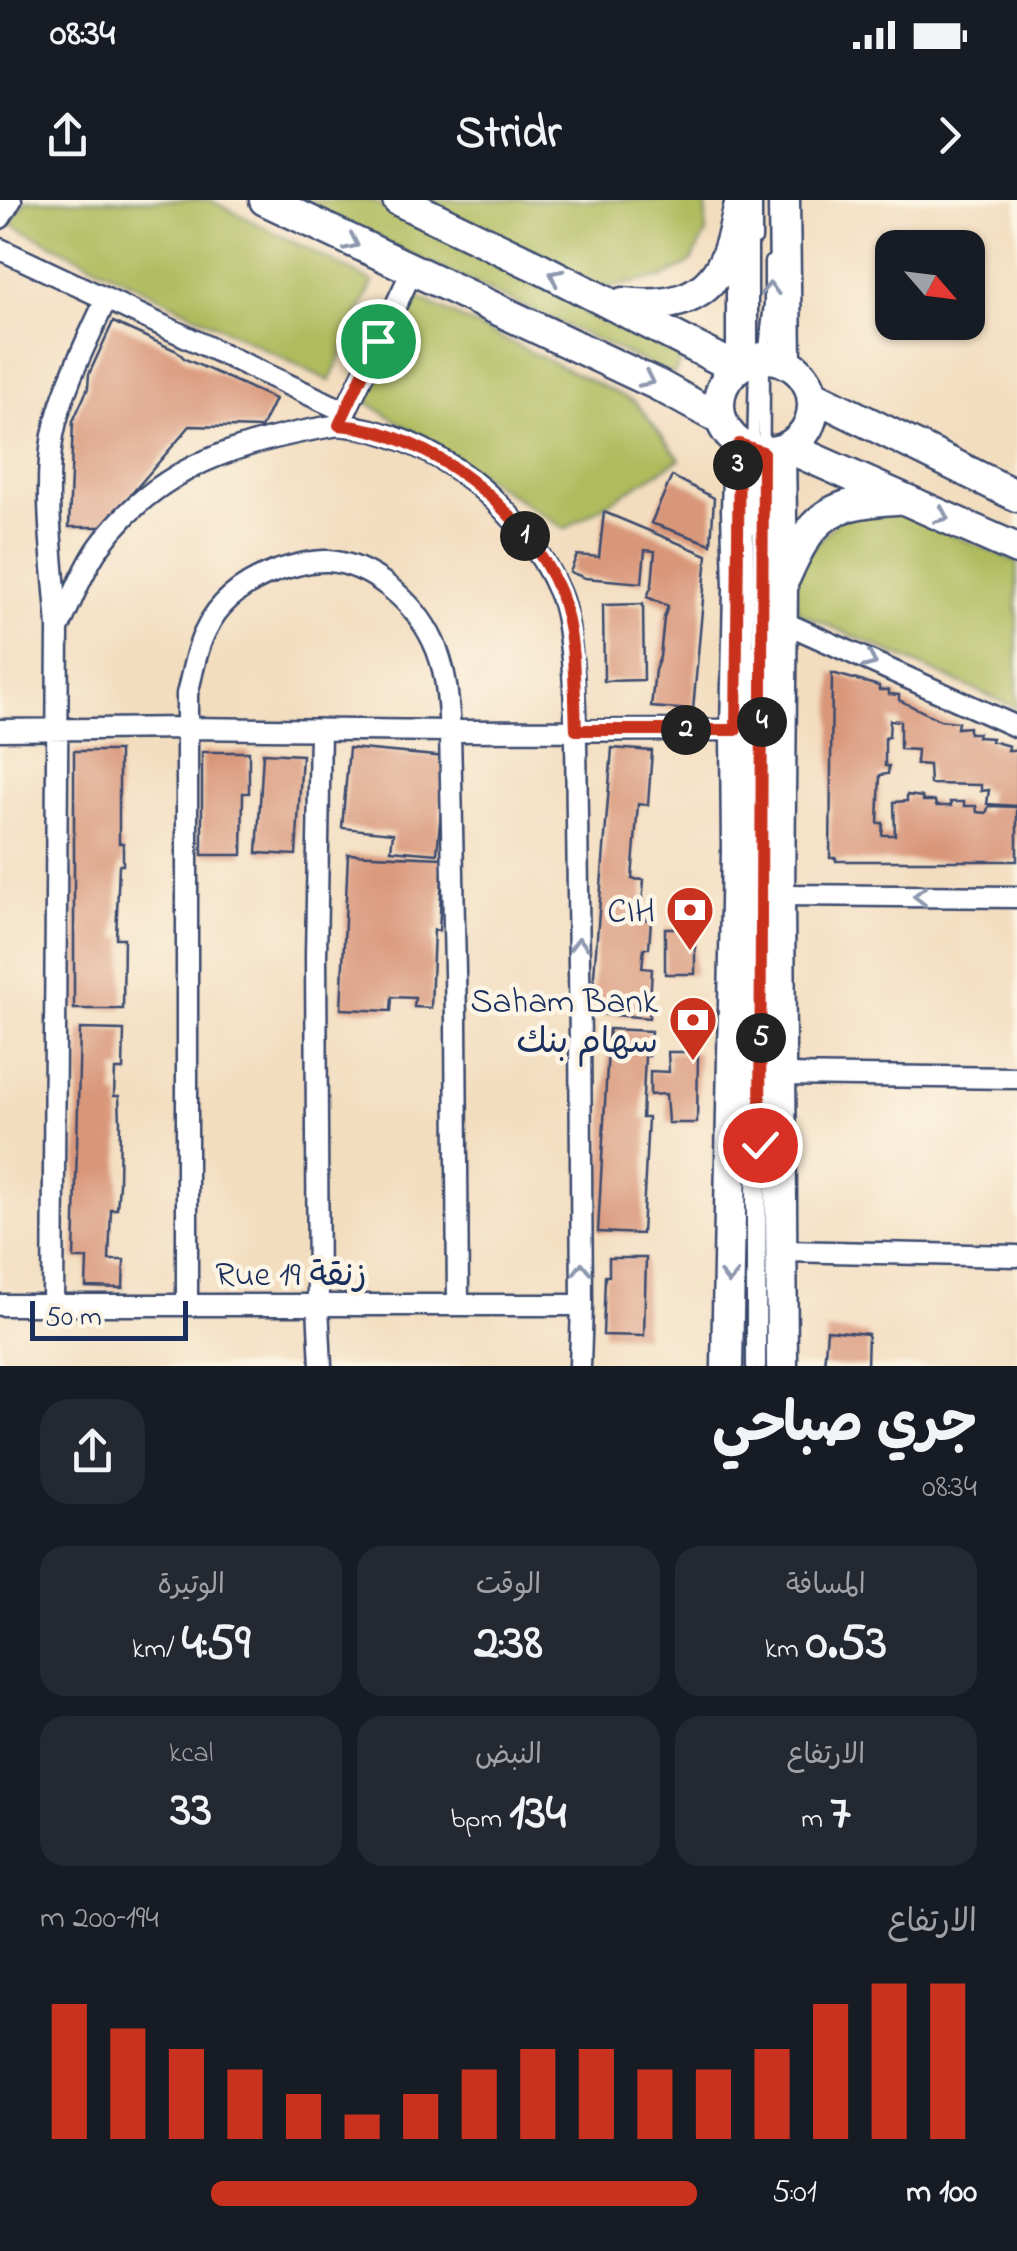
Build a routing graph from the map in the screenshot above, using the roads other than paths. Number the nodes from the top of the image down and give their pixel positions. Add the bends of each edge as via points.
1 (11, 200) edge
2 (264, 200) edge
3 (398, 200) edge
4 (742, 200) edge
5 (756, 200) edge
6 (784, 200) edge
7 (0, 218) edge
8 (0, 249) edge
9 (756, 251) dead end
10 (770, 252) dead end
11 (412, 271) junction
12 (106, 298) junction
13 (604, 300) junction
14 (755, 322) dead end
15 (756, 363) junction
16 (812, 395) junction
17 (342, 418) junction
18 (720, 419) junction
19 (765, 449) junction
20 (1017, 496) edge
21 (900, 499) junction
22 (1017, 549) edge
23 (782, 585) junction
24 (781, 621) junction
25 (58, 630) junction
26 (1017, 727) edge
27 (187, 728) junction
28 (0, 730) edge
29 (56, 730) junction
30 (320, 730) junction
31 (576, 730) junction
32 (736, 730) junction
33 (450, 731) junction
34 (780, 895) junction
35 (1017, 896) edge
36 (780, 1075) junction
37 (1017, 1078) edge
38 (783, 1251) junction
39 (1017, 1256) edge
40 (0, 1305) edge
41 (187, 1305) junction
42 (458, 1305) junction
43 (582, 1305) junction
44 (54, 1306) junction
45 (318, 1306) junction
46 (321, 1366) edge
47 (580, 1366) edge
48 (727, 1366) edge
49 (752, 1366) edge
50 (760, 1366) edge
51 (782, 1366) edge

1 - 7 street
2 -> 11 main road
13 -> 3 main road
4 - 13 main road via 725,260 696,293 650,306
4 - 15 main road
5 - 9 lane
6 - 15 main road
8 - 12 street
15 -> 10 lane via 770,303
11 - 17 street
11 -> 18 main road
12 - 17 street
12 - 25 street via 53,434
13 - 15 main road
14 - 15 lane
15 - 16 main road via 798,370
15 - 18 main road via 726,379
15 - 19 lane
16 - 19 main road via 805,431
16 - 20 main road
17 - 25 street via 220,453 156,489 98,548
17 - 31 street via 448,465 521,530 560,594
18 - 19 main road via 724,429
19 - 21 main road
19 - 23 main road
19 - 32 main road
19 - 49 lane
19 - 50 lane
21 -> 22 main road
21 - 23 main road via 858,501 831,512 808,532
23 - 24 main road
24 -> 26 street
24 - 34 main road
25 - 29 street
27 - 29 street
27 - 30 street
27 - 33 street via 193,670 218,610 267,574 328,561 384,582 423,624 444,674
27 - 41 street
28 - 29 street
29 - 44 street
30 - 33 street
30 - 45 street
31 - 32 street
31 - 33 street
43 -> 31 street
32 -> 48 main road
33 - 42 street
35 -> 34 street
34 - 36 main road
36 - 37 street
36 - 38 main road
38 - 39 street
38 - 51 main road
40 - 44 street, Rue 19 زنقة
41 - 44 street, Rue 19 زنقة
41 - 45 street, Rue 19 زنقة
42 - 43 street, Rue 19 زنقة
42 - 45 street, Rue 19 زنقة
43 - 47 street
45 - 46 street

